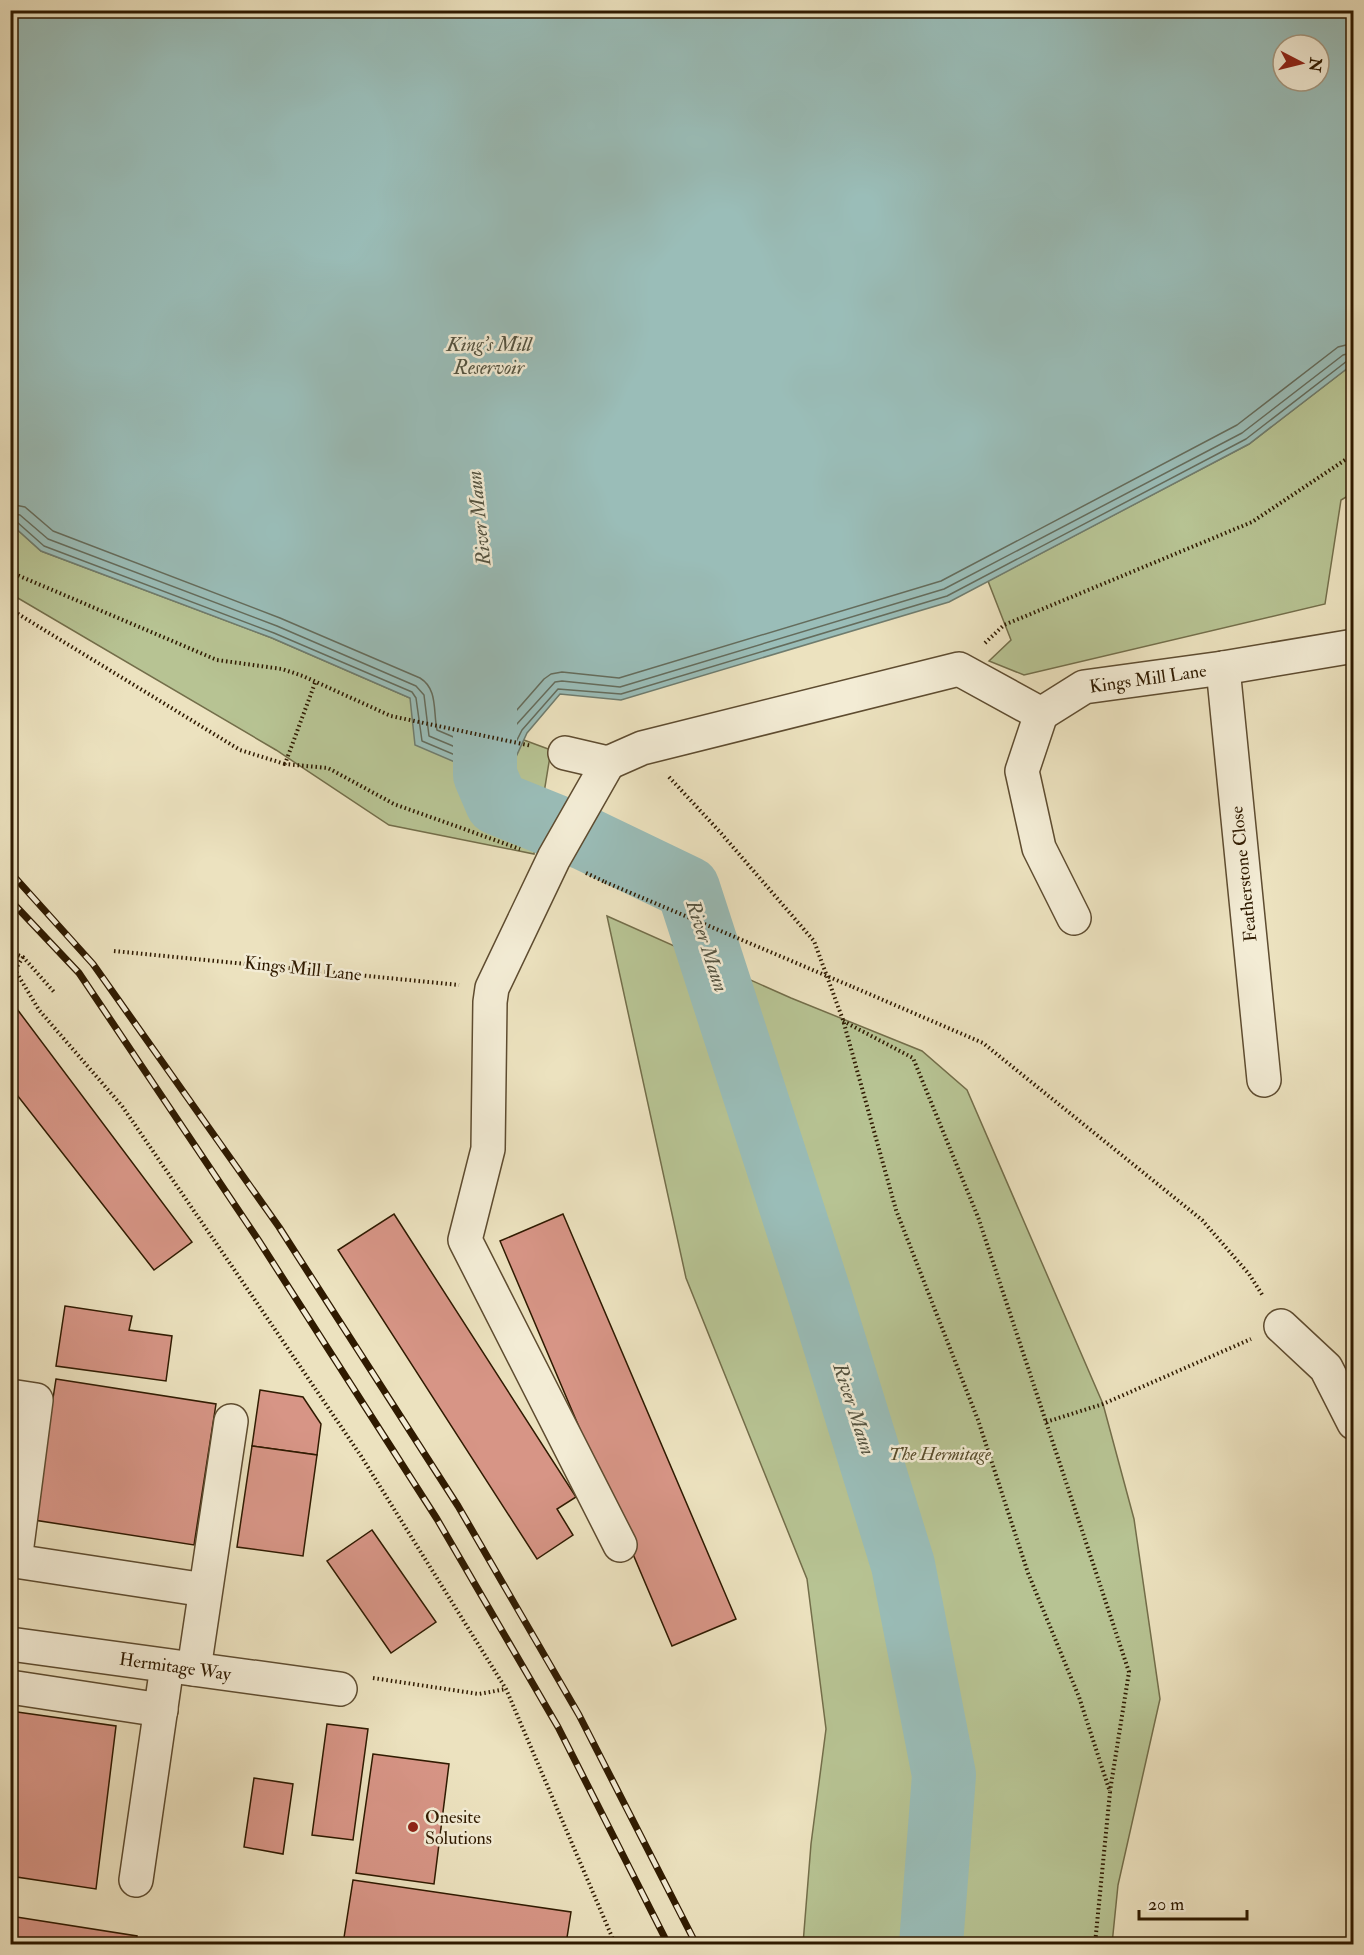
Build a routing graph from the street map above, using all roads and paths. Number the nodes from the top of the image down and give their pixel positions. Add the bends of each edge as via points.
1 (1353, 454) edge
2 (10, 572) edge
3 (10, 609) edge
4 (1353, 646) edge
5 (1223, 668) junction
6 (959, 669) junction
7 (315, 682) junction
8 (1041, 714) junction
9 (642, 748) junction
10 (565, 753) joint
11 (608, 763) junction
12 (285, 764) junction
13 (559, 849) junction
14 (605, 882) dead end
15 (1074, 918) dead end
16 (114, 951) dead end
17 (10, 952) edge
18 (22, 957) junction
19 (492, 988) junction
20 (54, 992) dead end
21 (843, 1020) junction
22 (1264, 1080) dead end
23 (1281, 1326) junction
24 (10, 1396) edge
25 (231, 1421) dead end
26 (1046, 1422) junction
27 (1353, 1423) edge
28 (620, 1545) dead end
29 (205, 1590) junction
30 (10, 1644) edge
31 (181, 1667) junction
32 (353, 1683) joint
33 (10, 1686) edge
34 (506, 1689) junction
35 (161, 1710) junction
36 (1110, 1792) junction
37 (136, 1880) dead end
38 (615, 1944) edge
39 (1095, 1944) edge

1 - 6 path via 1252,522 1004,625
2 - 7 path via 217,660 282,669
3 - 12 path via 240,750
4 - 5 street, Kings Mill Lane
5 - 8 street, Kings Mill Lane via 1084,687
5 - 22 street, Featherstone Close
6 - 8 street
6 - 9 street
7 - 10 path via 391,717
7 - 12 path
8 - 15 street via 1022,771 1038,848
9 - 11 street
9 - 21 path via 814,941
10 - 11 street
11 - 13 street
12 - 13 path via 328,768 394,804 534,854
13 - 19 street
14 - 23 path, bridge via 983,1043 1202,1220 1249,1274
16 - 19 path, Kings Mill Lane
17 - 18 path
18 - 20 path
18 - 34 path via 15,970 39,1010 122,1106 361,1456
19 - 28 street via 488,1149 465,1240
21 - 26 path via 913,1059 978,1217
21 - 36 path via 896,1210 978,1420 1028,1573 1079,1697
23 - 26 path via 1103,1404
23 - 27 street via 1326,1368
24 - 29 street via 36,1400 15,1561
25 - 29 street
26 - 36 path via 1129,1672
29 - 31 street
30 - 31 street, Hermitage Way
31 - 32 street, Hermitage Way
31 - 35 street
32 - 34 path via 478,1694
33 - 35 street
34 - 38 path
35 - 37 street
36 - 39 path

